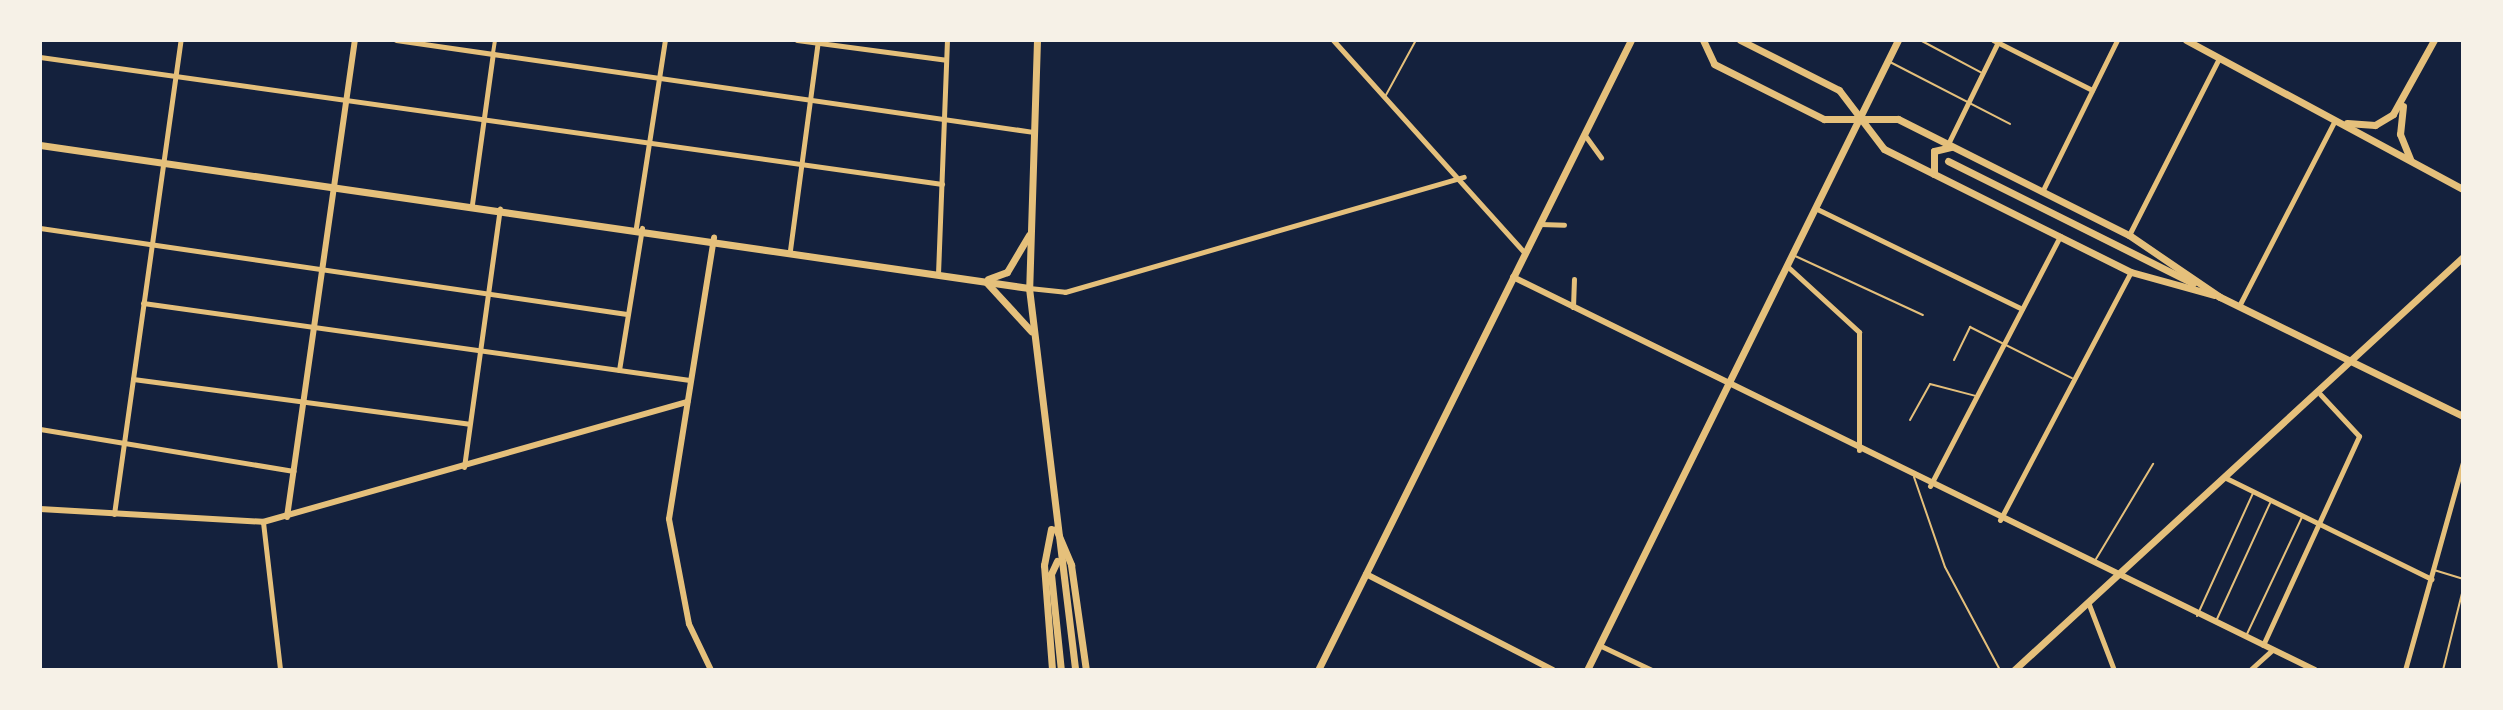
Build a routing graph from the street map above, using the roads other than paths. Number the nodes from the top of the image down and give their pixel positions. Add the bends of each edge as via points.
1 (181, 40) edge
2 (355, 40) edge
3 (396, 40) edge
4 (495, 40) edge
5 (665, 40) edge
6 (797, 40) edge
7 (947, 40) edge
8 (1037, 40) edge
9 (1333, 40) edge
10 (1416, 40) edge
11 (1631, 40) edge
12 (1740, 40) edge
13 (1898, 40) edge
14 (1920, 40) edge
15 (2117, 40) edge
16 (2186, 40) edge
17 (2434, 40) edge
18 (1707, 41) edge
19 (1996, 41) edge
20 (818, 42) edge
21 (493, 53) junction
22 (40, 57) edge
23 (2219, 58) junction
24 (946, 60) junction
25 (1888, 61) junction
26 (1983, 74) junction
27 (176, 76) junction
28 (660, 76) junction
29 (2092, 90) junction
30 (1386, 96) junction
31 (811, 97) junction
32 (347, 100) junction
33 (2404, 100) junction
34 (1969, 103) junction
35 (2323, 113) junction
36 (945, 117) junction
37 (1860, 118) junction
38 (483, 119) junction
39 (2335, 120) junction
40 (2010, 124) dead end
41 (1034, 132) junction
42 (1584, 134) junction
43 (650, 142) junction
44 (40, 145) edge
45 (1950, 145) junction
46 (1601, 157) dead end
47 (1948, 161) dead end
48 (162, 162) junction
49 (2415, 163) junction
50 (802, 164) junction
51 (1934, 174) junction
52 (1464, 177) junction
53 (942, 184) junction
54 (333, 185) junction
55 (2463, 189) edge
56 (2042, 192) junction
57 (472, 204) junction
58 (500, 208) junction
59 (1815, 208) junction
60 (1540, 224) junction
61 (1564, 225) dead end
62 (40, 228) edge
63 (639, 228) junction
64 (1030, 233) junction
65 (2129, 235) junction
66 (2060, 236) junction
67 (714, 238) junction
68 (151, 243) junction
69 (790, 250) junction
70 (1525, 253) junction
71 (1792, 255) junction
72 (2463, 257) edge
73 (1787, 266) junction
74 (322, 267) junction
75 (2131, 272) junction
76 (938, 274) junction
77 (1513, 277) junction
78 (1574, 279) dead end
79 (984, 280) junction
80 (1029, 288) junction
81 (487, 293) junction
82 (2220, 297) junction
83 (143, 303) junction
84 (2239, 306) junction
85 (1573, 307) junction
86 (2022, 309) junction
87 (627, 314) junction
88 (1923, 315) dead end
89 (313, 326) junction
90 (1034, 335) junction
91 (2004, 344) junction
92 (478, 349) junction
93 (1954, 360) dead end
94 (2355, 363) junction
95 (619, 370) junction
96 (133, 379) junction
97 (2074, 379) junction
98 (690, 380) junction
99 (1728, 384) junction
100 (2320, 394) junction
101 (1976, 396) junction
102 (303, 401) junction
103 (687, 402) junction
104 (2463, 416) edge
105 (1910, 420) dead end
106 (469, 424) junction
107 (40, 429) edge
108 (121, 442) junction
109 (1859, 450) junction
110 (2463, 462) edge
111 (2153, 464) dead end
112 (464, 467) junction
113 (294, 471) junction
114 (1914, 477) junction
115 (2226, 478) junction
116 (1930, 486) junction
117 (2254, 492) junction
118 (2272, 501) junction
119 (40, 509) edge
120 (2302, 515) junction
121 (114, 516) junction
122 (287, 517) junction
123 (1053, 519) junction
124 (2000, 520) junction
125 (263, 522) junction
126 (2319, 524) junction
127 (1057, 561) junction
128 (2092, 566) junction
129 (2434, 570) junction
130 (1366, 574) junction
131 (2114, 578) junction
132 (2431, 579) junction
133 (2463, 579) edge
134 (2463, 589) edge
135 (2088, 602) junction
136 (2197, 616) junction
137 (2214, 624) junction
138 (2245, 638) junction
139 (1599, 645) junction
140 (2263, 646) junction
141 (2272, 650) junction
142 (280, 670) edge
143 (711, 670) edge
144 (1052, 670) edge
145 (1061, 670) edge
146 (1075, 670) edge
147 (1086, 670) edge
148 (1318, 670) edge
149 (1553, 670) edge
150 (1587, 670) edge
151 (1652, 670) edge
152 (2000, 670) edge
153 (2014, 670) edge
154 (2114, 670) edge
155 (2250, 670) edge
156 (2315, 670) edge
157 (2405, 670) edge
158 (2443, 670) edge

1 - 27 street
2 - 32 street
3 - 21 street
4 - 21 street
5 - 28 street
6 - 20 street
7 - 24 street
8 - 41 main road
9 - 30 street
10 - 30 lane
11 - 42 main road
12 - 37 main road via 1839,90
13 - 25 main road
14 - 26 lane
15 - 29 street
16 - 23 main road
17 - 33 main road
18 - 37 main road via 1714,64 1824,119
19 - 26 street
19 - 29 street
20 - 24 street
20 - 31 street
21 - 28 street
21 - 38 street
22 - 27 street
23 - 35 main road
23 - 65 street
24 - 36 street
25 - 34 lane
25 - 37 main road
26 - 34 street
27 - 32 street
27 - 48 street
28 - 31 street
28 - 43 street
29 - 56 street
30 - 52 street
31 - 36 street
31 - 50 street
32 - 38 street
32 - 54 street
33 - 35 main road via 2375,125
33 - 49 main road via 2400,134
34 - 40 lane
34 - 45 street
35 - 39 main road
36 - 41 street
36 - 53 street
37 - 45 main road via 1898,119
37 - 51 main road via 1884,149
37 - 59 main road
38 - 43 street
38 - 57 street
39 - 49 main road
39 - 84 street
41 - 64 main road
42 - 46 street
42 - 60 main road
43 - 50 street
43 - 63 street
44 - 48 main road
45 - 51 main road via 1934,151
45 - 56 main road
47 - 82 main road
48 - 54 main road
48 - 68 street
49 - 55 main road
50 - 53 street
50 - 69 street
51 - 66 main road
52 - 70 street
52 - 80 street via 1065,292
53 - 76 street
54 - 57 main road
54 - 74 street
56 - 65 main road
57 - 58 main road
58 - 63 main road
58 - 81 street
59 - 71 main road
59 - 86 street
60 - 61 street
60 - 70 main road
62 - 68 street
63 - 67 main road
63 - 87 street
64 - 79 main road via 1007,272
64 - 80 main road
65 - 82 main road
66 - 75 main road
66 - 86 street
67 - 69 main road
67 - 98 street
68 - 74 street
68 - 83 street
69 - 76 main road
70 - 77 main road
71 - 73 main road
71 - 88 lane
72 - 94 main road
73 - 99 main road
73 - 109 street via 1859,332
74 - 81 street
74 - 89 street
75 - 82 main road
75 - 97 street
76 - 79 main road
77 - 85 street
77 - 130 main road
78 - 85 street
79 - 80 main road
79 - 90 main road
80 - 90 main road
81 - 87 street
81 - 92 street
82 - 84 main road
83 - 89 street
83 - 96 street
84 - 94 main road
85 - 99 street
86 - 91 street
87 - 95 street
89 - 92 street
89 - 102 street
90 - 123 main road
91 - 93 lane via 1970,327
91 - 97 lane
91 - 101 street
92 - 95 street
92 - 106 street
94 - 100 main road
94 - 104 main road
95 - 98 street
96 - 102 street
96 - 108 street
97 - 124 street
98 - 103 street
99 - 109 street
99 - 139 main road
100 - 115 main road
100 - 126 street via 2359,436
101 - 105 lane via 1930,384
101 - 116 street
102 - 106 street
102 - 113 street
103 - 112 street
103 - 143 street via 672,477 671,545 689,624
106 - 112 street
107 - 108 street
108 - 113 street via 130,449
108 - 121 street
109 - 114 street
110 - 129 street
111 - 128 lane
112 - 122 street
113 - 122 street
114 - 116 street
114 - 152 lane via 1945,567
115 - 117 street
115 - 131 main road
116 - 124 street
117 - 118 street
117 - 136 lane
118 - 120 street
118 - 137 lane
119 - 121 street
120 - 126 street
120 - 138 lane
121 - 125 street
122 - 125 street
123 - 127 main road
123 - 144 main road via 1044,565
123 - 147 main road via 1071,565
124 - 128 street
125 - 142 street
126 - 132 street
126 - 140 street
127 - 145 main road via 1051,574
127 - 146 main road via 1065,572
128 - 131 street
129 - 132 street
129 - 133 lane
130 - 148 main road
130 - 149 street
131 - 135 main road
131 - 136 street
132 - 157 street
134 - 158 lane
135 - 153 main road
135 - 154 street
136 - 137 street
137 - 138 street
138 - 140 street
139 - 150 main road
139 - 151 street
140 - 141 street
141 - 155 street
141 - 156 street

